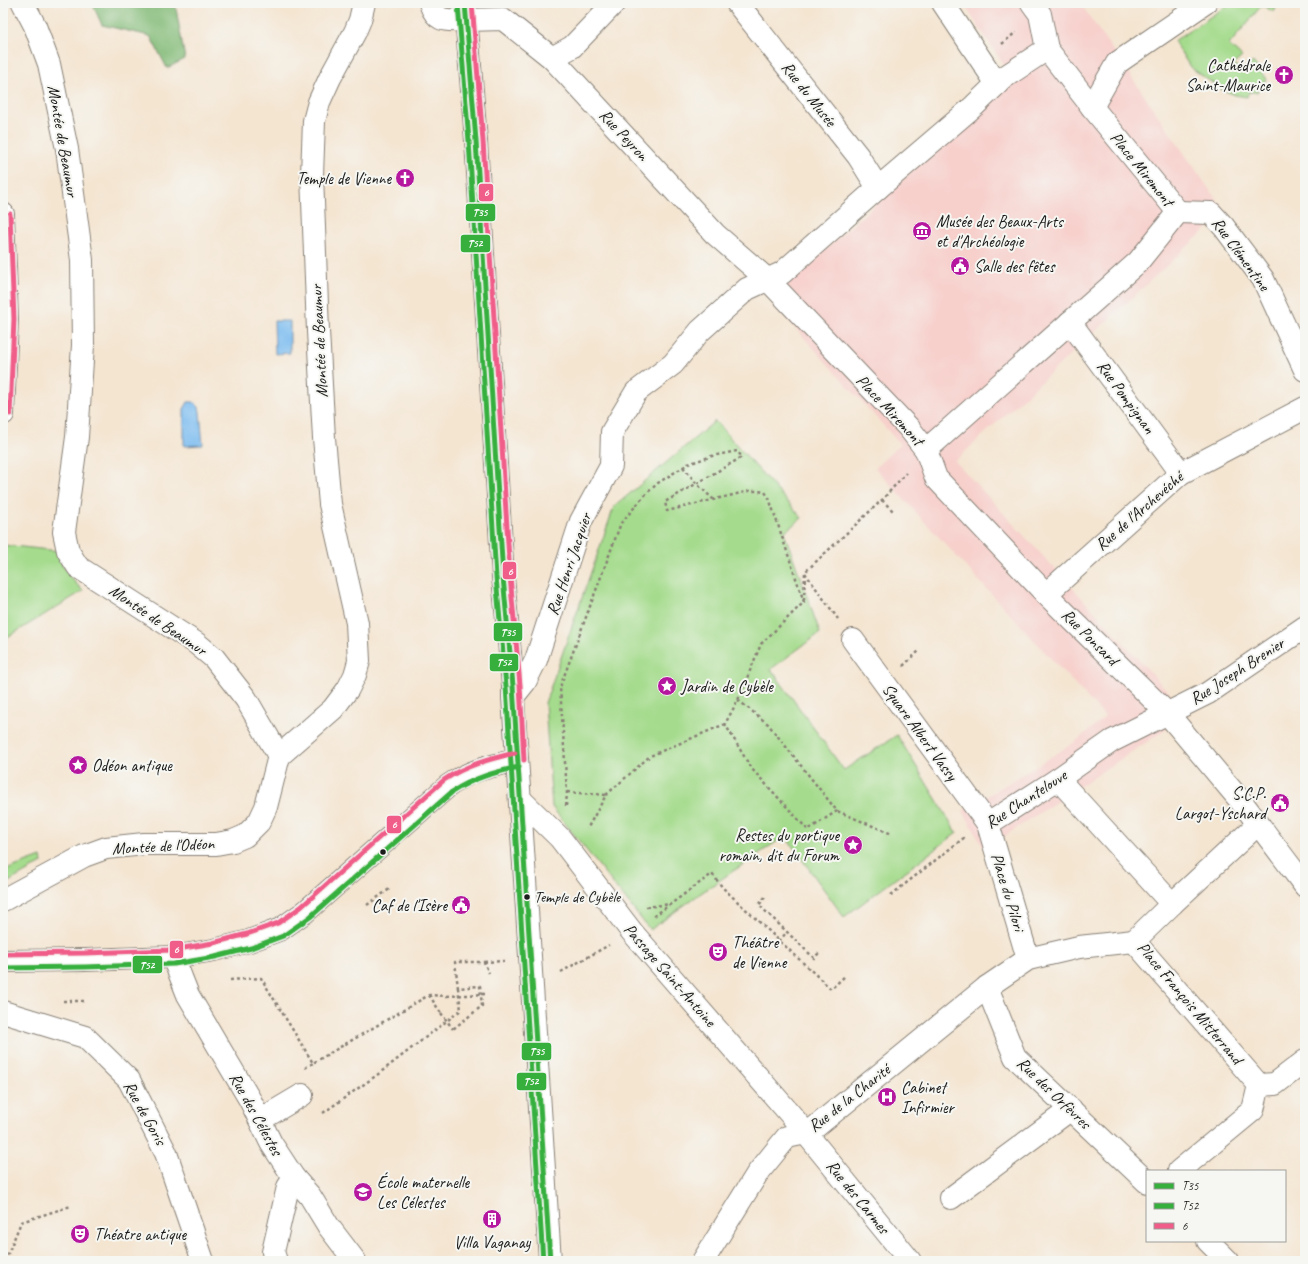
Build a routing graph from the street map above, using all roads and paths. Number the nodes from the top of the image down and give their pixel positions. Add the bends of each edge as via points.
1 (22, 3) edge
2 (364, 3) edge
3 (430, 3) edge
4 (614, 3) edge
5 (737, 3) edge
6 (943, 3) edge
7 (1032, 3) edge
8 (1205, 3) edge
9 (466, 12) edge
10 (1018, 31) dead end
11 (997, 49) dead end
12 (1047, 49) junction
13 (552, 58) junction
14 (997, 84) junction
15 (1092, 107) junction
16 (878, 188) junction
17 (1178, 212) junction
18 (3, 214) edge
19 (768, 280) junction
20 (1070, 322) junction
21 (1299, 342) edge
22 (1305, 370) edge
23 (1305, 408) edge
24 (3, 414) edge
25 (926, 450) junction
26 (683, 467) junction
27 (1181, 473) junction
28 (936, 478) junction
29 (697, 484) junction
30 (714, 500) junction
31 (882, 500) junction
32 (894, 512) dead end
33 (805, 572) junction
34 (1046, 594) junction
35 (804, 602) junction
36 (1305, 627) edge
37 (853, 640) joint
38 (513, 698) junction
39 (738, 700) junction
40 (1167, 713) junction
41 (725, 724) junction
42 (279, 756) junction
43 (517, 760) junction
44 (1058, 779) junction
45 (567, 792) junction
46 (606, 795) junction
47 (520, 799) junction
48 (566, 808) dead end
49 (837, 811) junction
50 (988, 824) junction
51 (1258, 824) junction
52 (584, 833) dead end
53 (892, 834) dead end
54 (1305, 886) edge
55 (391, 888) dead end
56 (891, 895) dead end
57 (765, 897) dead end
58 (3, 900) edge
59 (1172, 904) junction
60 (367, 905) dead end
61 (661, 911) dead end
62 (632, 932) junction
63 (787, 932) junction
64 (779, 941) junction
65 (1134, 941) junction
66 (820, 952) dead end
67 (174, 957) junction
68 (1028, 959) junction
69 (3, 961) edge
70 (561, 972) dead end
71 (489, 973) dead end
72 (845, 976) dead end
73 (230, 980) dead end
74 (987, 987) junction
75 (458, 988) junction
76 (481, 994) junction
77 (429, 995) junction
78 (3, 1012) edge
79 (1305, 1061) edge
80 (1259, 1085) junction
81 (302, 1096) dead end
82 (1071, 1109) junction
83 (318, 1117) dead end
84 (260, 1120) junction
85 (806, 1133) junction
86 (1180, 1170) edge
87 (294, 1178) junction
88 (1146, 1181) edge
89 (951, 1198) dead end
90 (71, 1206) dead end
91 (1209, 1242) edge
92 (275, 1256) edge
93 (5, 1261) edge
94 (203, 1261) edge
95 (355, 1261) edge
96 (550, 1261) edge
97 (703, 1261) edge
98 (910, 1261) edge
99 (1228, 1261) edge

1 - 42 street, Montée de Beaumur via 35,26 49,64 67,149 82,260 83,345 77,437 64,532 68,551 78,568 196,643 214,658 246,699
2 - 42 street, Montée de Beaumur via 358,26 319,102 314,121 312,175 318,331 330,504 357,623 358,661 348,689 334,709
3 - 9 street, Rue Peyron via 433,13 442,20
4 - 13 street via 572,47
5 - 16 street, Rue du Musée via 858,156
6 - 14 street
7 - 12 street via 1040,14
8 - 15 street via 1117,62
9 - 13 street, Rue Peyron via 503,19
9 - 38 street
10 - 11 path
12 - 14 street
12 - 15 street, Place Miremont
13 - 19 street, Rue Peyron via 715,234
14 - 16 street
15 - 17 street, Place Miremont
16 - 19 street via 782,273
17 - 20 street, Place Miremont via 1138,262
17 - 21 street, Rue Clémentine via 1211,213 1263,279
18 - 24 street via 7,318
19 - 25 street, Place Miremont via 909,428
19 - 38 street, Rue Henri Jacquier via 747,289 700,331 673,364 636,392 612,432 611,466 581,521 536,660
20 - 25 street, Place Miremont
20 - 27 street, Rue Pompignan
21 - 22 street, Rue Clémentine
23 - 27 street, Rue de l'Archevéché
25 - 28 street, Rue Ponsard
26 - 29 path
26 - 29 path via 712,456 737,451 742,457
26 - 45 path via 658,483 621,523 560,686
27 - 34 street, Rue de l'Archevéché
28 - 31 path via 913,464
28 - 34 street, Rue Ponsard
29 - 30 path
29 - 30 path via 665,502 667,510
30 - 35 path via 749,491 765,492
31 - 32 path
31 - 33 path
33 - 35 path
33 - 37 path
34 - 40 street, Rue Ponsard
35 - 39 path via 761,644
36 - 40 street, Rue Joseph Brenier via 1208,693
37 - 50 street, Square Albert Vassy
38 - 43 street
39 - 41 path
39 - 49 path via 768,724
40 - 44 street, Rue Chantelouve via 1112,742
40 - 51 street, Rue Ponsard
41 - 46 path via 650,756
41 - 49 path via 751,768 808,830
42 - 58 street, Montée de l'Odéon via 266,807 259,822 245,836 216,844 144,844 106,848 84,856
43 - 47 street
43 - 67 street via 470,773 448,786 306,912 281,929 249,941
44 - 50 street, Rue Chantelouve
44 - 59 street
45 - 46 path
45 - 48 path
46 - 52 path
47 - 62 street, Passage Saint-Antoine via 560,838
47 - 96 street
49 - 53 path
50 - 56 path, Rue Chantelouve via 960,840
50 - 68 street, Place du Pilori
51 - 54 street
51 - 59 street, Place François Mitterrand
55 - 60 path
57 - 63 path via 759,905
59 - 65 street, Place François Mitterrand
61 - 64 path via 712,874 723,888
62 - 70 path
62 - 85 street, Passage Saint-Antoine
63 - 64 path
63 - 66 path via 814,958
64 - 72 path via 831,989
65 - 68 street via 1079,947
65 - 80 street, Place François Mitterrand
67 - 69 street
67 - 84 street, Rue des Célestes via 188,995
68 - 74 street
71 - 75 path via 484,962 454,962
73 - 77 path via 261,978 313,1063
74 - 82 street, Rue des Orfèvres via 1015,1057
74 - 85 street, Rue de la Charité
75 - 76 path via 480,986
75 - 83 path via 461,1010
76 - 77 path, bridge via 485,994
76 - 77 path, bridge via 482,1006 453,1030
78 - 94 street, Rue de Goris via 85,1037 129,1080 166,1154
79 - 80 street via 1276,1084
80 - 86 street via 1253,1110
81 - 84 street
82 - 88 street, Rue des Orfèvres
82 - 89 street
84 - 87 street, Rue des Célestes via 271,1143
85 - 97 street, Rue de la Charité via 787,1137 757,1174
85 - 98 street, Rue des Carmes
87 - 92 street via 288,1187
87 - 95 street, Rue des Célestes via 310,1196
90 - 93 path via 21,1222
91 - 99 street

